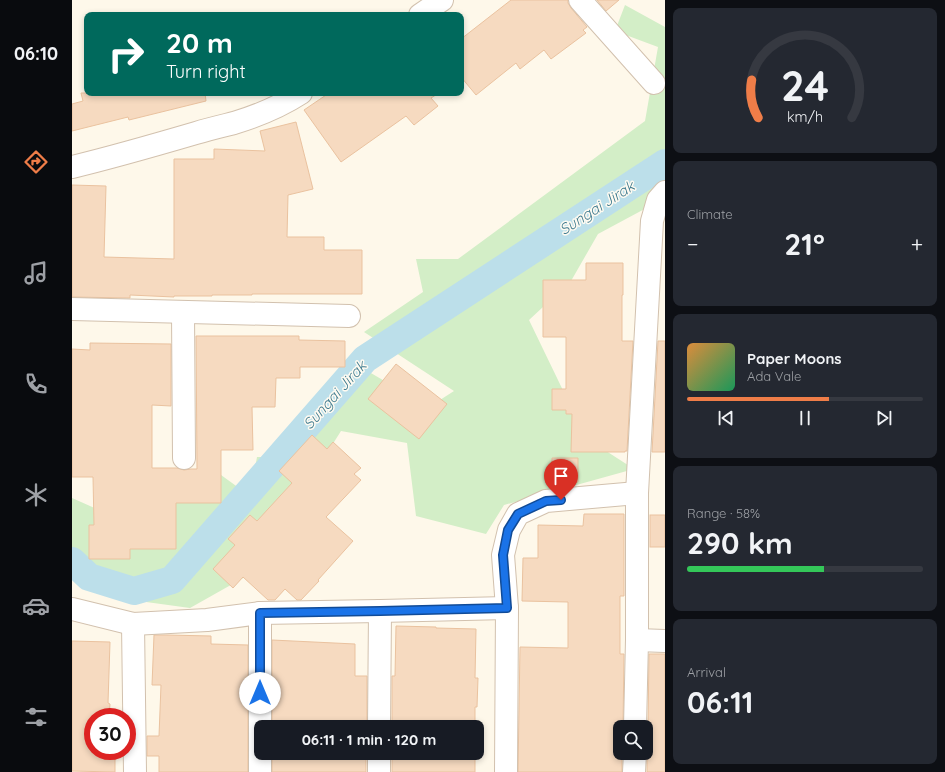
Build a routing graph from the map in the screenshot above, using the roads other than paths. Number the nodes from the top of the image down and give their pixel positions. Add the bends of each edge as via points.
1 (442, 0) edge
2 (580, 0) edge
3 (424, 12) edge
4 (654, 83) dead end
5 (296, 96) edge
6 (72, 167) edge
7 (665, 192) edge
8 (72, 309) edge
9 (183, 312) junction
10 (349, 316) dead end
11 (184, 458) dead end
12 (637, 493) junction
13 (507, 608) junction
14 (72, 609) edge
15 (380, 611) junction
16 (260, 613) junction
17 (134, 624) junction
18 (637, 640) junction
19 (665, 640) edge
20 (379, 720) edge
21 (635, 720) edge
22 (379, 760) edge
23 (634, 760) edge
24 (135, 772) edge
25 (260, 772) edge
26 (379, 772) edge
27 (506, 772) edge
28 (634, 772) edge

1 - 3 street
2 - 4 street
5 - 6 street via 263,113 235,122
7 - 12 street via 658,200 652,221
8 - 9 street
9 - 10 street
9 - 11 street
12 - 13 street via 546,501 518,514 508,530 503,555
12 - 18 street
13 - 15 street
13 - 27 street
14 - 17 street
15 - 16 street
15 - 20 street
16 - 17 street via 207,620
16 - 25 street
17 - 24 street
18 - 19 street
18 - 21 street
22 - 26 street
23 - 28 street

